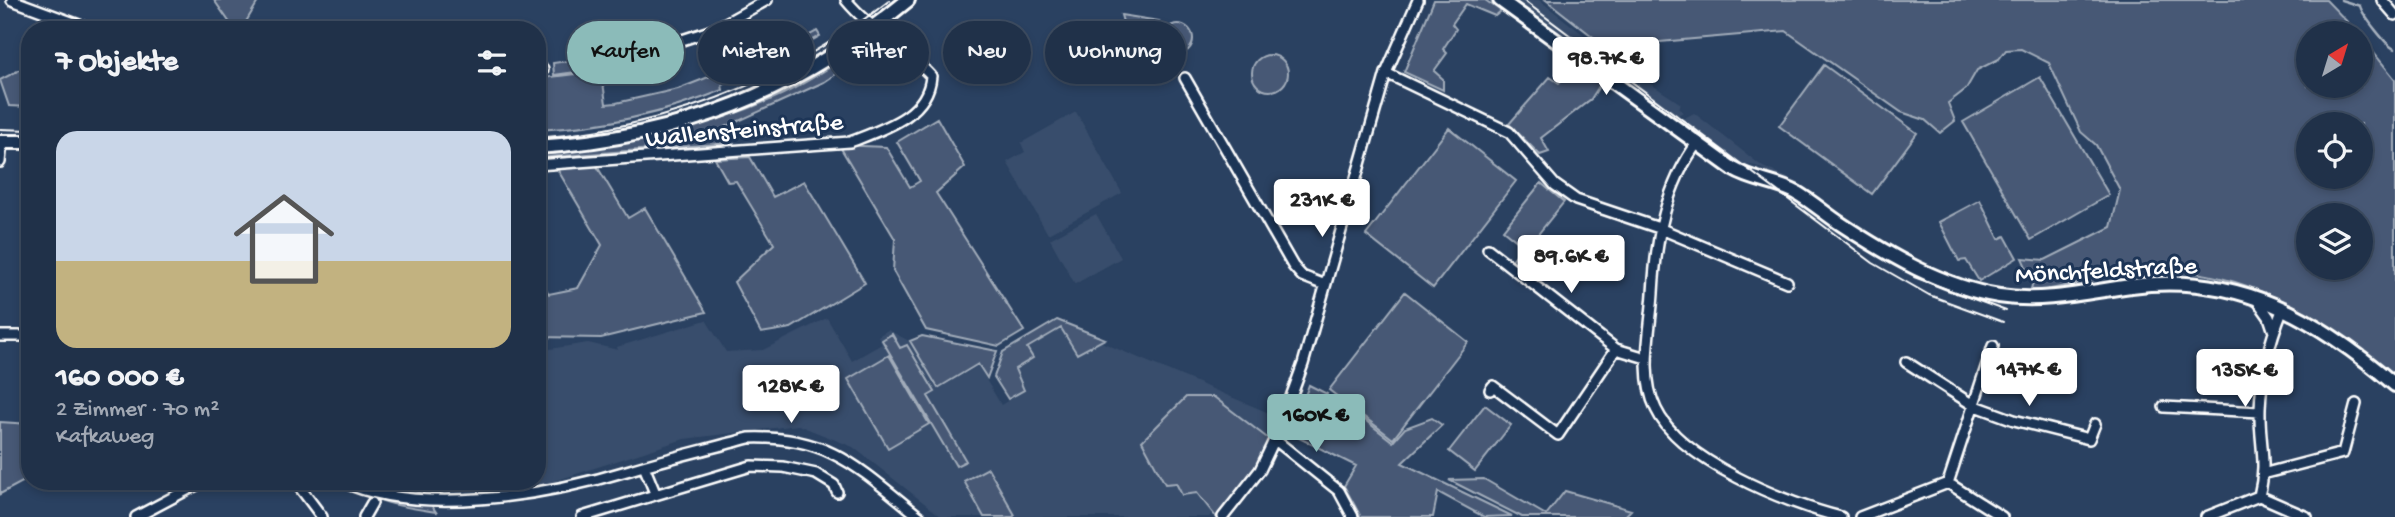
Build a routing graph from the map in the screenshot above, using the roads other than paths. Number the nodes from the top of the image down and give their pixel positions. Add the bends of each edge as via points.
1 (12, 0) edge
2 (767, 0) edge
3 (846, 0) edge
4 (908, 0) edge
5 (1418, 0) edge
6 (1500, 0) edge
7 (2382, 0) edge
8 (2395, 15) edge
9 (69, 21) edge
10 (866, 21) edge
11 (882, 21) edge
12 (684, 39) edge
13 (828, 57) edge
14 (929, 74) edge
15 (1386, 74) junction
16 (1186, 80) edge
17 (1, 142) edge
18 (21, 142) edge
19 (1698, 142) junction
20 (546, 146) edge
21 (0, 162) edge
22 (546, 164) edge
23 (1659, 228) junction
24 (1488, 249) dead end
25 (1787, 282) dead end
26 (1325, 285) junction
27 (2255, 296) junction
28 (2283, 308) junction
29 (2273, 332) junction
30 (0, 336) edge
31 (21, 336) edge
32 (1993, 346) dead end
33 (1616, 349) junction
34 (1646, 358) junction
35 (1906, 362) dead end
36 (2395, 385) edge
37 (1490, 390) dead end
38 (2356, 404) dead end
39 (1972, 405) junction
40 (2164, 407) dead end
41 (2260, 412) junction
42 (2095, 424) dead end
43 (1274, 439) junction
44 (644, 466) junction
45 (2266, 473) junction
46 (1948, 483) junction
47 (187, 490) edge
48 (302, 490) edge
49 (354, 490) edge
50 (837, 492) dead end
51 (655, 493) junction
52 (2259, 496) junction
53 (372, 503) junction
54 (383, 507) dead end
55 (493, 509) dead end
56 (136, 517) edge
57 (322, 517) edge
58 (364, 517) edge
59 (582, 517) edge
60 (920, 517) edge
61 (1223, 517) edge
62 (1353, 517) edge
63 (1841, 517) edge
64 (1860, 517) edge
65 (2002, 517) edge
66 (2206, 517) edge
67 (2308, 517) edge

1 - 9 street
2 - 12 street via 713,30
3 - 10 street
4 - 11 main road
5 - 15 street
6 - 19 main road, Mönchfeldstraße
7 - 8 street
13 - 20 main road via 733,107 641,133
14 - 22 street, Wallensteinstraße via 930,92 920,107 884,129 850,142
15 - 23 street via 1509,132 1555,185 1576,200
15 - 26 street
16 - 26 street via 1293,266 1302,276
17 - 18 main road
17 - 21 street
19 - 23 street via 1683,162
19 - 27 main road, Mönchfeldstraße via 1746,177 1796,192 1888,253 1987,294 2029,299 2184,283
23 - 25 street
23 - 34 street
24 - 33 street
26 - 43 street
27 - 28 main road, Mönchfeldstraße
27 - 29 street
28 - 29 street
28 - 36 main road, Mönchfeldstraße via 2326,332
29 - 41 street
30 - 31 street
32 - 39 street
33 - 34 street
33 - 37 street via 1558,435 1493,386
34 - 63 street via 1655,409 1695,451 1763,491
35 - 39 street
38 - 45 street via 2343,453
39 - 42 street via 2089,439
39 - 46 street
40 - 41 street
41 - 45 street
43 - 61 street via 1260,470
43 - 62 street via 1339,491
44 - 51 street
44 - 55 street
44 - 60 street via 749,438 777,437 818,446 858,466
45 - 52 street
46 - 64 street
46 - 65 street
47 - 56 street
48 - 57 street
49 - 53 street
50 - 51 street via 816,474 751,466
51 - 59 street
52 - 66 street
52 - 67 street
53 - 54 street
53 - 58 street

